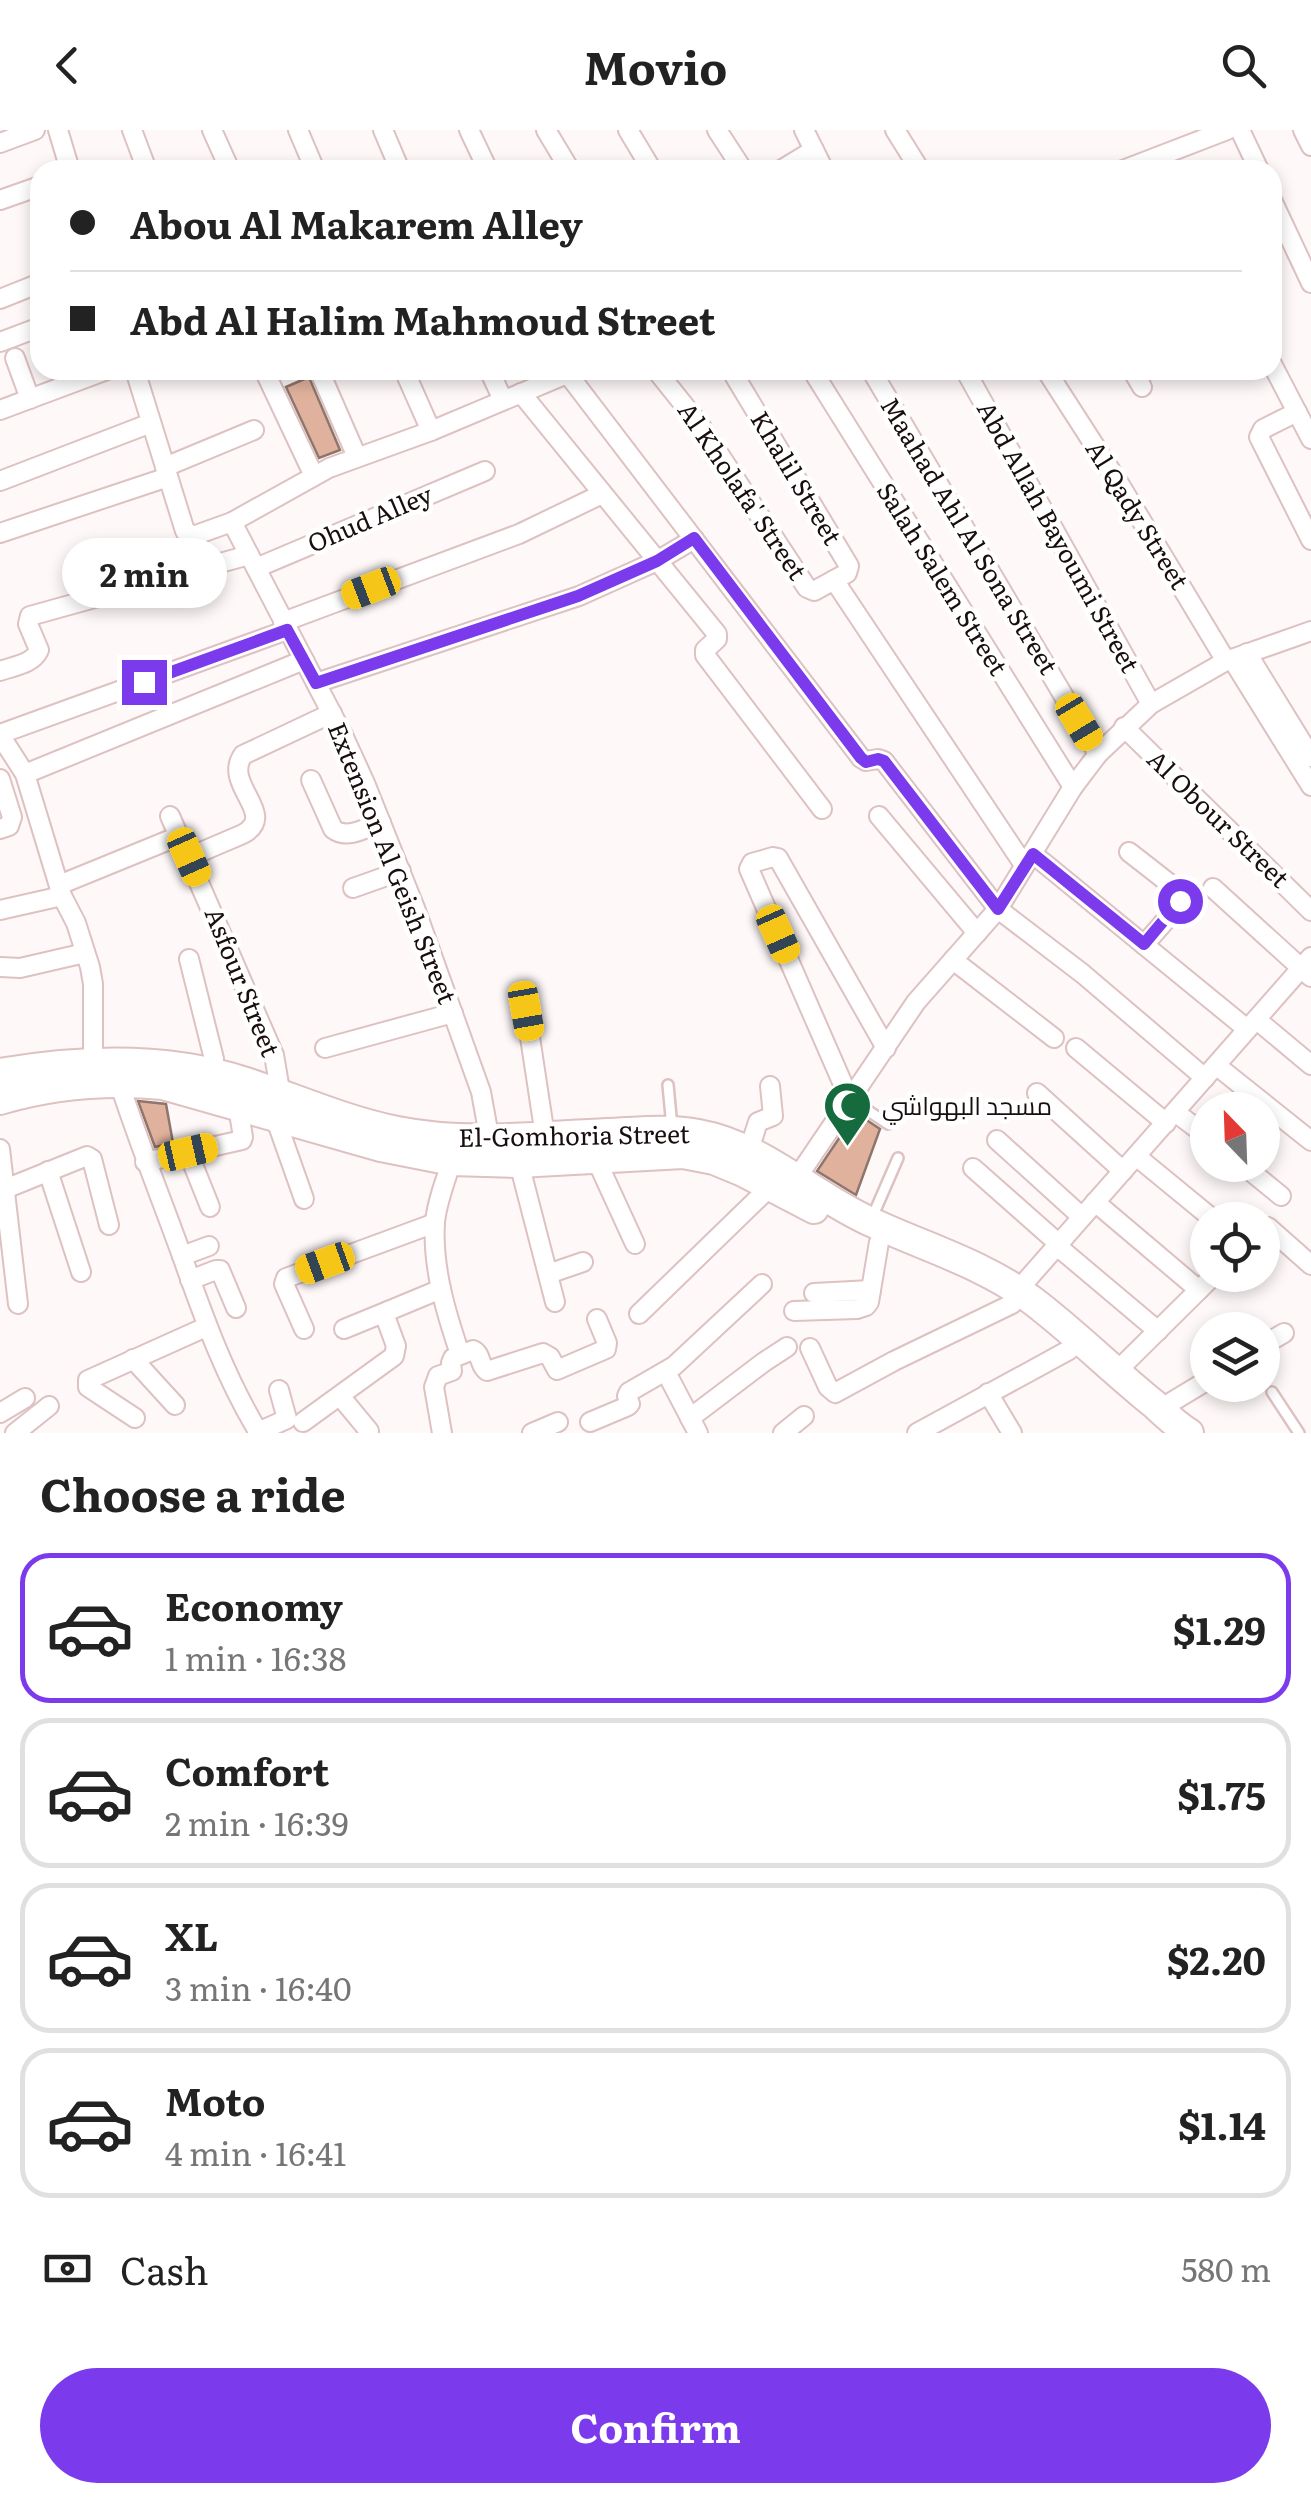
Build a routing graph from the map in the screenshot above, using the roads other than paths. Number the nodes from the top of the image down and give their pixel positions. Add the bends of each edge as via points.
1 (36, 130) edge
2 (58, 130) edge
3 (132, 130) edge
4 (212, 130) edge
5 (298, 130) edge
6 (383, 130) edge
7 (469, 130) edge
8 (546, 130) edge
9 (628, 130) edge
10 (718, 130) edge
11 (895, 130) edge
12 (1227, 130) edge
13 (1240, 130) edge
14 (1303, 130) edge
15 (812, 137) edge
16 (0, 143) edge
17 (1311, 146) edge
18 (67, 160) edge
19 (142, 160) edge
20 (226, 160) edge
21 (312, 160) edge
22 (396, 160) edge
23 (483, 160) edge
24 (564, 160) edge
25 (646, 160) edge
26 (737, 160) edge
27 (790, 160) edge
28 (914, 160) edge
29 (1172, 160) edge
30 (1254, 160) edge
31 (30, 190) edge
32 (0, 200) edge
33 (1282, 221) edge
34 (1311, 283) edge
35 (30, 288) edge
36 (0, 299) edge
37 (30, 331) edge
38 (0, 342) edge
39 (15, 358) dead end
40 (80, 380) edge
41 (138, 380) edge
42 (269, 380) edge
43 (323, 380) edge
44 (408, 380) edge
45 (494, 380) edge
46 (552, 380) edge
47 (577, 380) edge
48 (664, 380) edge
49 (737, 380) edge
50 (818, 380) edge
51 (878, 380) edge
52 (971, 380) edge
53 (1052, 380) edge
54 (1138, 380) edge
55 (1280, 380) edge
56 (1142, 388) dead end
57 (521, 393) junction
58 (30, 398) junction
59 (503, 400) junction
60 (0, 410) edge
61 (1297, 412) junction
62 (151, 423) junction
63 (254, 430) dead end
64 (431, 431) junction
65 (1311, 439) edge
66 (357, 457) junction
67 (485, 471) dead end
68 (167, 472) junction
69 (314, 476) junction
70 (0, 481) edge
71 (602, 494) junction
72 (232, 522) junction
73 (0, 533) edge
74 (694, 538) junction
75 (1311, 540) edge
76 (252, 561) junction
77 (657, 561) junction
78 (834, 580) junction
79 (285, 626) junction
80 (1309, 634) edge
81 (1235, 658) junction
82 (304, 660) junction
83 (0, 671) edge
84 (316, 683) junction
85 (1151, 704) junction
86 (332, 713) junction
87 (1124, 727) junction
88 (0, 735) edge
89 (1098, 754) junction
90 (1311, 757) edge
91 (25, 774) junction
92 (0, 779) edge
93 (311, 780) dead end
94 (1311, 786) edge
95 (1073, 787) junction
96 (822, 809) dead end
97 (170, 816) dead end
98 (879, 816) dead end
99 (381, 822) junction
100 (0, 829) edge
101 (179, 836) junction
102 (1129, 852) dead end
103 (189, 857) junction
104 (1028, 859) junction
105 (400, 871) junction
106 (353, 888) dead end
107 (1213, 888) dead end
108 (60, 890) junction
109 (998, 909) junction
110 (0, 910) edge
111 (1311, 910) edge
112 (977, 933) junction
113 (1144, 944) junction
114 (85, 953) junction
115 (188, 959) dead end
116 (953, 960) junction
117 (0, 967) edge
118 (1308, 967) edge
119 (526, 1011) dead end
120 (452, 1012) junction
121 (1252, 1024) junction
122 (1054, 1038) dead end
123 (325, 1048) dead end
124 (886, 1048) junction
125 (1076, 1048) dead end
126 (1311, 1065) edge
127 (209, 1072) junction
128 (1211, 1072) junction
129 (0, 1073) edge
130 (102, 1076) junction
131 (668, 1085) dead end
132 (770, 1086) dead end
133 (1037, 1093) dead end
134 (850, 1098) junction
135 (0, 1100) edge
136 (278, 1106) junction
137 (238, 1107) junction
138 (1170, 1117) junction
139 (888, 1124) dead end
140 (1190, 1128) edge
141 (672, 1130) junction
142 (546, 1136) junction
143 (996, 1140) dead end
144 (1311, 1141) edge
145 (0, 1150) edge
146 (491, 1150) junction
147 (749, 1150) junction
148 (188, 1152) junction
149 (1136, 1156) junction
150 (898, 1158) dead end
151 (596, 1160) junction
152 (452, 1161) junction
153 (146, 1162) junction
154 (519, 1163) junction
155 (973, 1168) dead end
156 (48, 1171) junction
157 (1123, 1171) junction
158 (1264, 1182) edge
159 (784, 1187) junction
160 (5, 1189) junction
161 (1282, 1196) dead end
162 (304, 1199) dead end
163 (1095, 1202) junction
164 (1192, 1202) edge
165 (210, 1206) dead end
166 (4, 1214) edge
167 (1082, 1217) junction
168 (435, 1223) junction
169 (109, 1225) dead end
170 (875, 1232) junction
171 (1280, 1240) edge
172 (635, 1244) dead end
173 (1058, 1245) junction
174 (209, 1246) dead end
175 (182, 1256) junction
176 (583, 1262) dead end
177 (1311, 1265) edge
178 (81, 1272) dead end
179 (548, 1274) junction
180 (190, 1280) junction
181 (1190, 1282) edge
182 (762, 1284) dead end
183 (442, 1289) junction
184 (872, 1290) junction
185 (1197, 1292) edge
186 (814, 1293) dead end
187 (1015, 1297) junction
188 (555, 1302) dead end
189 (18, 1304) dead end
190 (236, 1308) dead end
191 (388, 1311) junction
192 (794, 1312) dead end
193 (639, 1314) dead end
194 (597, 1320) dead end
195 (206, 1326) junction
196 (304, 1329) dead end
197 (344, 1329) dead end
198 (1158, 1330) junction
199 (1284, 1332) dead end
200 (1280, 1335) edge
201 (787, 1347) dead end
202 (810, 1348) dead end
203 (1069, 1350) junction
204 (460, 1354) junction
205 (133, 1359) junction
206 (666, 1372) junction
207 (1116, 1372) junction
208 (279, 1390) dead end
209 (988, 1393) junction
210 (340, 1396) junction
211 (1190, 1396) edge
212 (25, 1398) dead end
213 (1279, 1402) edge
214 (175, 1405) dead end
215 (49, 1406) dead end
216 (0, 1413) edge
217 (804, 1416) dead end
218 (135, 1418) dead end
219 (1162, 1421) edge
220 (303, 1422) dead end
221 (558, 1422) dead end
222 (590, 1422) dead end
223 (694, 1426) edge
224 (369, 1431) edge
225 (921, 1432) edge
226 (14, 1433) edge
227 (259, 1433) edge
228 (442, 1433) edge
229 (532, 1433) edge
230 (783, 1433) edge
231 (1012, 1433) edge
232 (1188, 1433) edge
233 (1299, 1433) edge

1 - 16 street
2 - 18 street
3 - 19 street
4 - 20 street
5 - 21 street
6 - 22 street
7 - 23 street
8 - 24 street
9 - 25 street
10 - 26 street
11 - 28 street
12 - 29 street
13 - 30 street
14 - 17 street
15 - 27 street
31 - 32 street
33 - 34 street
35 - 36 street
37 - 38 street
39 - 58 street
40 - 58 street
41 - 62 street
42 - 69 street
43 - 66 street
44 - 64 street
45 - 59 street
46 - 57 street
47 - 74 street
48 - 78 street, Al Kholafa' Street via 807,588
49 - 78 street, Khalil Street via 850,566
50 - 95 street, Salah Salem Street
51 - 89 street, Maahad Ahl Al Sona Street
52 - 85 street, Abd Allah Bayoumi Street
53 - 81 street, Al Qady Street
54 - 56 street
55 - 61 street
57 - 59 street
57 - 71 street
58 - 60 street
59 - 64 street
61 - 65 street
61 - 75 street via 1259,437
62 - 68 street
62 - 70 street
63 - 68 street
64 - 66 street
66 - 69 street
67 - 76 street, Ohud Alley
68 - 72 street via 185,531 193,536
68 - 73 street
69 - 72 street
71 - 77 street
71 - 79 street
72 - 76 street, Extension Al Geish Street
74 - 77 street
74 - 109 street via 861,758 884,761
76 - 79 street, Extension Al Geish Street
76 - 83 street, Ohud Alley via 30,616 38,655
77 - 84 street via 578,596
77 - 96 street via 717,634 705,654
78 - 104 street
79 - 82 street, Extension Al Geish Street
79 - 88 street
80 - 81 street
81 - 85 street
81 - 90 street
81 - 94 street
82 - 84 street, Extension Al Geish Street
82 - 91 street
84 - 86 street, Extension Al Geish Street
85 - 87 street
86 - 99 street, Extension Al Geish Street
86 - 103 street via 239,761 256,822
87 - 89 street
87 - 111 street, Al Obour Street
88 - 91 street
89 - 95 street
91 - 108 street
92 - 100 street via 12,817
93 - 99 street via 339,834
95 - 104 street
97 - 101 street, Asfour Street
98 - 112 street
99 - 105 street, Extension Al Geish Street
101 - 103 street, Asfour Street
101 - 108 street
102 - 113 street via 1180,896
103 - 136 street, Asfour Street via 274,1055
104 - 109 street
104 - 113 street
105 - 106 street
105 - 120 street, Extension Al Geish Street
107 - 118 street
108 - 110 street
108 - 114 street
109 - 112 street
109 - 128 street
112 - 116 street
113 - 121 street
114 - 117 street
114 - 130 street
115 - 127 street via 214,1057
116 - 122 street
116 - 124 street
118 - 121 street
119 - 142 street
120 - 123 street
120 - 146 street, Extension Al Geish Street via 481,1092
121 - 126 street
121 - 128 street
124 - 134 street
124 - 134 street via 778,858 752,863 749,869
125 - 138 street
127 - 130 street, El-Gomhoria Street via 134,1063
127 - 136 street, El-Gomhoria Street via 246,1082
128 - 138 street
128 - 144 street
129 - 130 street, El-Gomhoria Street via 63,1065
130 - 135 street, El-Gomhoria Street
130 - 137 street, El-Gomhoria Street
130 - 153 street
131 - 141 lane
132 - 147 street via 774,1116 758,1122
133 - 157 street
134 - 139 lane
134 - 159 street
136 - 137 street, El-Gomhoria Street
136 - 146 street, El-Gomhoria Street
136 - 152 street, El-Gomhoria Street via 381,1147
136 - 162 street, Asfour Street
137 - 148 street via 242,1140
138 - 140 street
138 - 149 street
141 - 142 street, El-Gomhoria Street
141 - 147 street, El-Gomhoria Street
142 - 146 street, El-Gomhoria Street
143 - 167 street
145 - 160 street
146 - 152 street, El-Gomhoria Street
146 - 154 street, El-Gomhoria Street
147 - 159 street, El-Gomhoria Street via 774,1163
148 - 153 street
148 - 165 street
149 - 157 street
149 - 164 street
150 - 170 lane
151 - 154 street, El-Gomhoria Street
151 - 159 street, El-Gomhoria Street via 683,1154
151 - 172 street
152 - 168 street
153 - 175 street
154 - 179 street
155 - 173 street
156 - 160 street
156 - 169 street via 90,1157
156 - 178 street
157 - 163 street
158 - 161 street
159 - 170 street, El-Gomhoria Street
159 - 193 street
160 - 166 street
163 - 167 street
163 - 181 street
166 - 189 street
167 - 173 street
168 - 183 street
168 - 196 street via 286,1278
170 - 184 street
170 - 187 street, El-Gomhoria Street
171 - 177 street
173 - 187 street
173 - 198 street
174 - 175 street
175 - 180 street
176 - 179 street
179 - 188 street
180 - 190 street via 220,1270
180 - 195 street
182 - 206 street
183 - 191 street
183 - 204 street
184 - 186 street
184 - 192 street via 862,1308
185 - 198 street
187 - 202 street via 835,1393
187 - 203 street, El-Gomhoria Street
187 - 207 street, El-Gomhoria Street
191 - 197 street
191 - 210 street via 394,1356
194 - 204 street via 606,1349 559,1370 546,1354 487,1371 477,1352
195 - 205 street
195 - 227 street
198 - 207 street
199 - 200 street
201 - 223 street
203 - 209 street
203 - 219 street, El-Gomhoria Street
204 - 228 street via 434,1386
205 - 214 street
205 - 218 street via 87,1383
206 - 222 street via 629,1392 628,1406
206 - 223 street
207 - 219 street, El-Gomhoria Street
208 - 227 street via 287,1419
209 - 225 street
209 - 231 street
210 - 220 street
210 - 224 street
211 - 219 street
212 - 216 street
213 - 233 lane
215 - 226 street
217 - 230 street
219 - 232 street, El-Gomhoria Street
221 - 229 street

